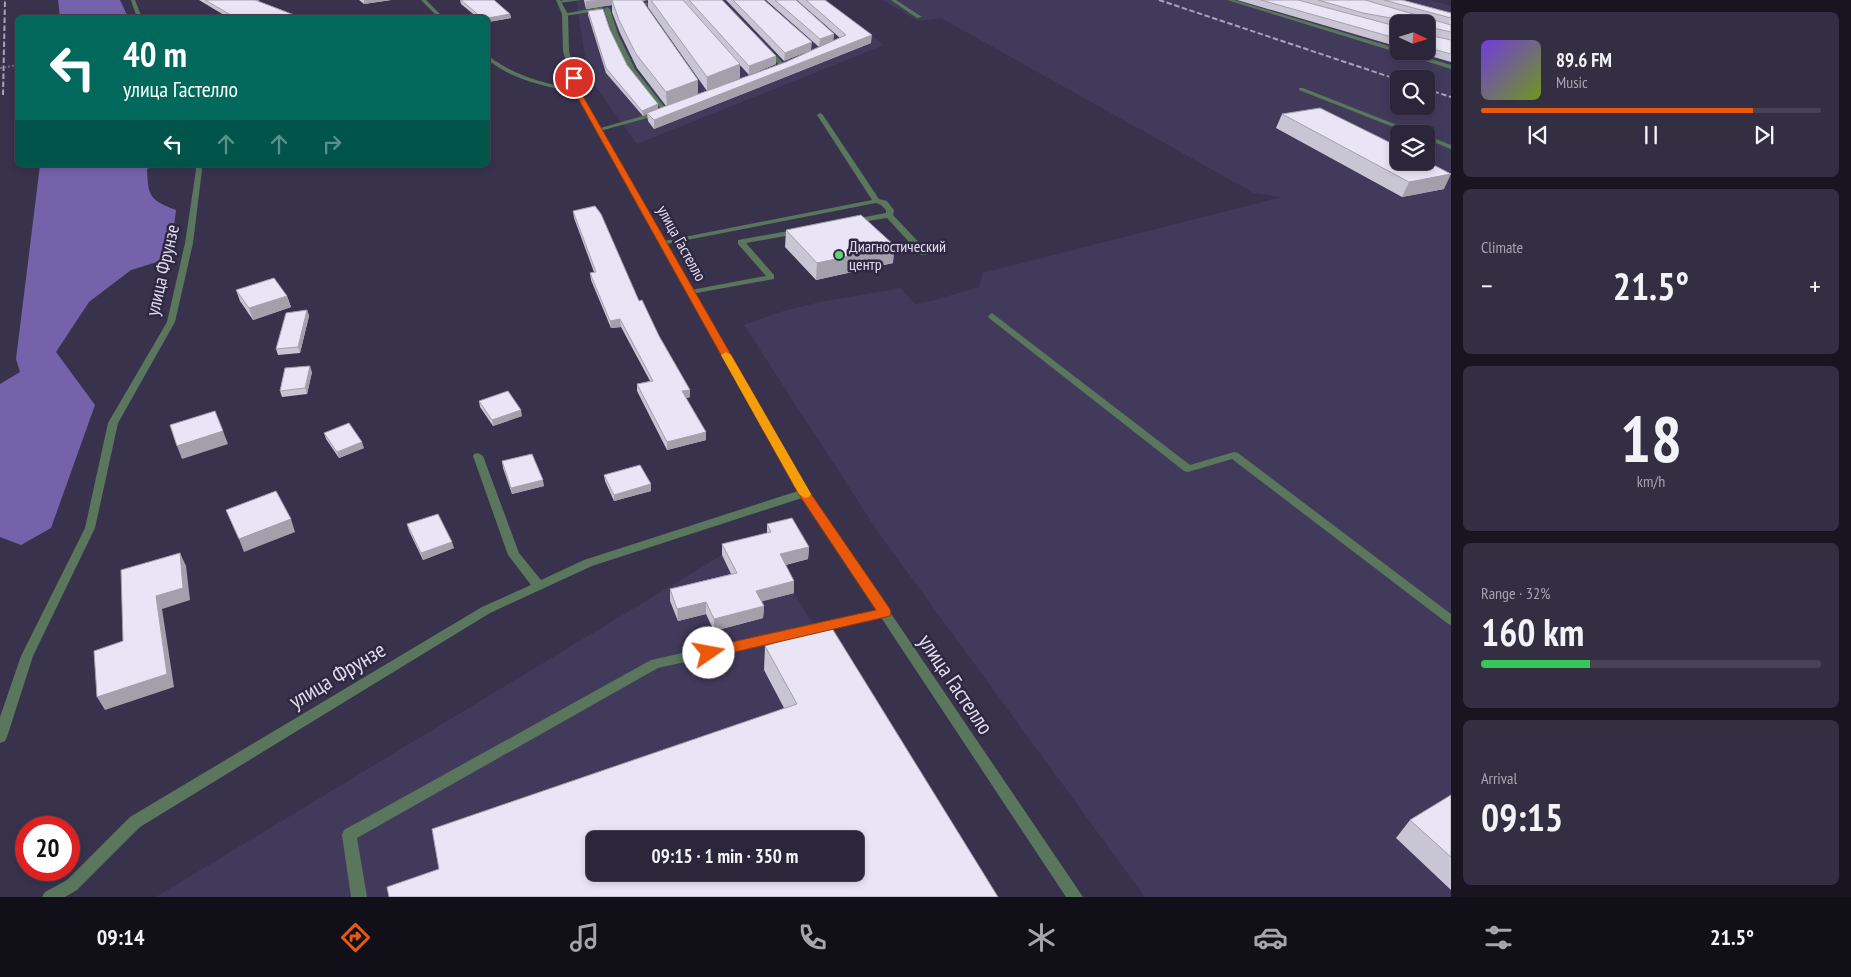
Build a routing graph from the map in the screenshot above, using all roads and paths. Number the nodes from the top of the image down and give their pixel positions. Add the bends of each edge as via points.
1 (133, 0) edge
2 (423, 0) edge
3 (579, 0) edge
4 (677, 0) edge
5 (893, 0) edge
6 (1229, 0) edge
7 (559, 1) edge
8 (641, 4) junction
9 (624, 6) edge
10 (684, 7) edge
11 (607, 8) junction
12 (615, 8) edge
13 (645, 11) edge
14 (565, 14) junction
15 (139, 15) edge
16 (439, 15) edge
17 (919, 17) dead end
18 (765, 47) edge
19 (490, 60) edge
20 (793, 63) edge
21 (15, 66) edge
22 (1451, 67) edge
23 (0, 68) edge
24 (1302, 89) dead end
25 (577, 91) junction
26 (673, 108) edge
27 (665, 112) junction
28 (820, 114) dead end
29 (1394, 125) edge
30 (600, 129) junction
31 (1435, 141) edge
32 (1451, 147) edge
33 (198, 167) edge
34 (876, 201) junction
35 (889, 215) junction
36 (843, 223) edge
37 (806, 230) edge
38 (664, 243) junction
39 (924, 253) dead end
40 (691, 292) junction
41 (992, 316) dead end
42 (478, 456) dead end
43 (804, 493) junction
44 (538, 586) junction
45 (885, 613) junction
46 (1451, 620) edge
47 (0, 737) edge
48 (50, 897) edge
49 (359, 897) edge
50 (1075, 897) edge

1 - 15 street
2 - 16 street
3 - 7 street
4 - 8 street
4 - 10 street
5 - 17 street
6 - 22 street
7 - 14 street, улица Гастелло
8 - 9 street
8 - 13 street
11 - 12 street
11 - 14 street
11 - 27 street via 632,69
14 - 25 street, улица Гастелло via 566,51
18 - 20 street via 782,68
19 - 25 street via 509,74
21 - 23 path, bridge
24 - 29 street
25 - 30 street, улица Гастелло
26 - 27 street
27 - 30 street
28 - 34 street
30 - 38 street, улица Гастелло
31 - 32 street
33 - 47 street, улица Фрунзе via 189,243 171,322 112,423 90,528 27,656
34 - 35 street via 884,203 890,210
34 - 38 street
35 - 36 street
35 - 39 street
37 - 40 street via 741,242 772,277
38 - 40 street, улица Гастелло
40 - 43 street, улица Гастелло
41 - 46 street via 1188,469 1234,455
42 - 44 street via 514,555
43 - 44 street via 597,560
43 - 45 street, улица Гастелло
44 - 48 street, улица Фрунзе via 486,610 135,822 72,885
45 - 49 street via 655,664 349,836
45 - 50 street, улица Гастелло

